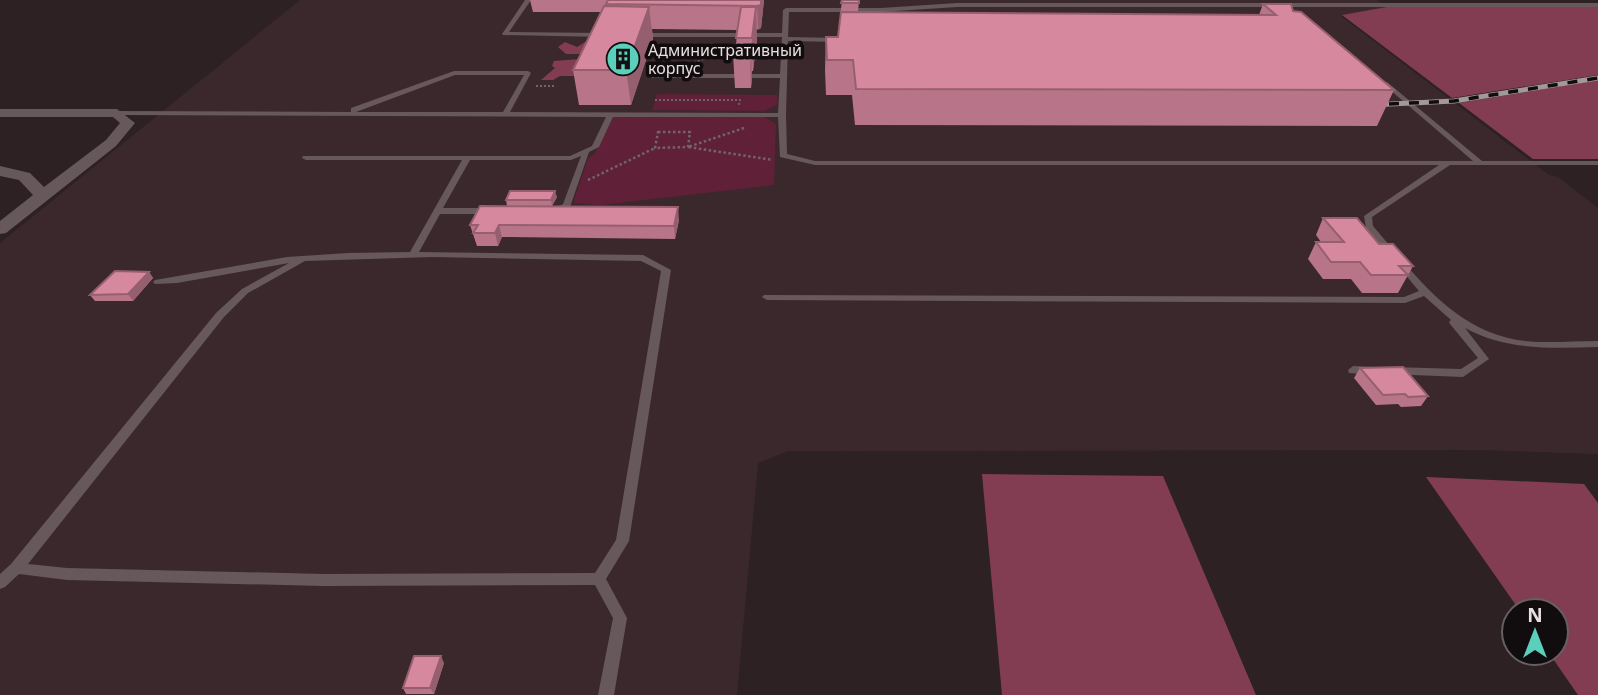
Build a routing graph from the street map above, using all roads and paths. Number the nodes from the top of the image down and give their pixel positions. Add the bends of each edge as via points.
1 (528, 0) edge
2 (786, 0) edge
3 (1341, 0) edge
4 (956, 2) edge
5 (904, 3) edge
6 (1296, 4) edge
7 (1348, 5) junction
8 (1598, 5) edge
9 (786, 10) junction
10 (1303, 14) edge
11 (613, 35) edge
12 (626, 35) edge
13 (762, 35) junction
14 (785, 37) junction
15 (841, 40) edge
16 (652, 76) dead end
17 (663, 76) junction
18 (783, 76) junction
19 (1382, 81) edge
20 (521, 86) junction
21 (555, 86) dead end
22 (0, 113) edge
23 (117, 113) junction
24 (345, 113) junction
25 (506, 113) junction
26 (611, 114) junction
27 (782, 115) junction
28 (747, 127) dead end
29 (655, 148) junction
30 (688, 148) junction
31 (586, 153) junction
32 (783, 155) junction
33 (306, 158) dead end
34 (467, 158) junction
35 (1450, 162) junction
36 (1479, 162) junction
37 (1598, 163) edge
38 (0, 171) edge
39 (575, 181) junction
40 (43, 196) junction
41 (437, 211) junction
42 (503, 211) edge
43 (542, 212) edge
44 (0, 229) edge
45 (414, 252) junction
46 (304, 258) junction
47 (158, 282) dead end
48 (1427, 291) junction
49 (767, 297) dead end
50 (1450, 317) junction
51 (1598, 344) edge
52 (1353, 370) dead end
53 (16, 568) junction
54 (599, 579) junction
55 (0, 583) edge
56 (606, 695) edge

1 - 11 lane via 505,34
2 - 9 lane
3 - 7 lane
4 - 5 lane
4 - 6 lane
5 - 9 lane via 881,10
6 - 7 lane
6 - 10 lane
7 - 8 lane
9 - 14 lane
12 - 13 lane
13 - 14 lane
13 - 17 path
14 - 15 lane
14 - 18 lane
16 - 17 lane
17 - 18 lane
18 - 27 lane
19 - 36 lane
20 - 21 path
20 - 24 lane via 528,73 454,73
20 - 25 lane
22 - 23 street
23 - 24 lane
23 - 40 street via 128,124 111,143
24 - 25 lane
25 - 26 lane
26 - 27 lane
26 - 31 lane via 595,148
27 - 32 lane
28 - 30 path
29 - 30 path
29 - 30 path via 658,132 690,132
29 - 39 path via 594,180
30 - 32 path via 761,160 777,160
31 - 34 lane via 571,158
31 - 39 lane
32 - 35 lane via 815,163
33 - 34 lane
34 - 41 lane
35 - 36 lane
35 - 48 lane via 1368,216 1369,226
36 - 37 lane
38 - 40 street via 24,176
39 - 43 lane via 567,205 555,212
40 - 44 street
41 - 42 lane
41 - 45 lane
45 - 46 lane
45 - 54 lane via 452,257 643,258 666,270 622,541
46 - 47 lane
46 - 53 lane via 245,291 220,315
48 - 49 lane via 1405,300
48 - 50 lane
50 - 51 lane via 1481,334 1518,343
50 - 52 lane via 1484,359 1463,373
53 - 54 lane via 67,574 324,580
53 - 55 lane
54 - 56 lane via 620,618

